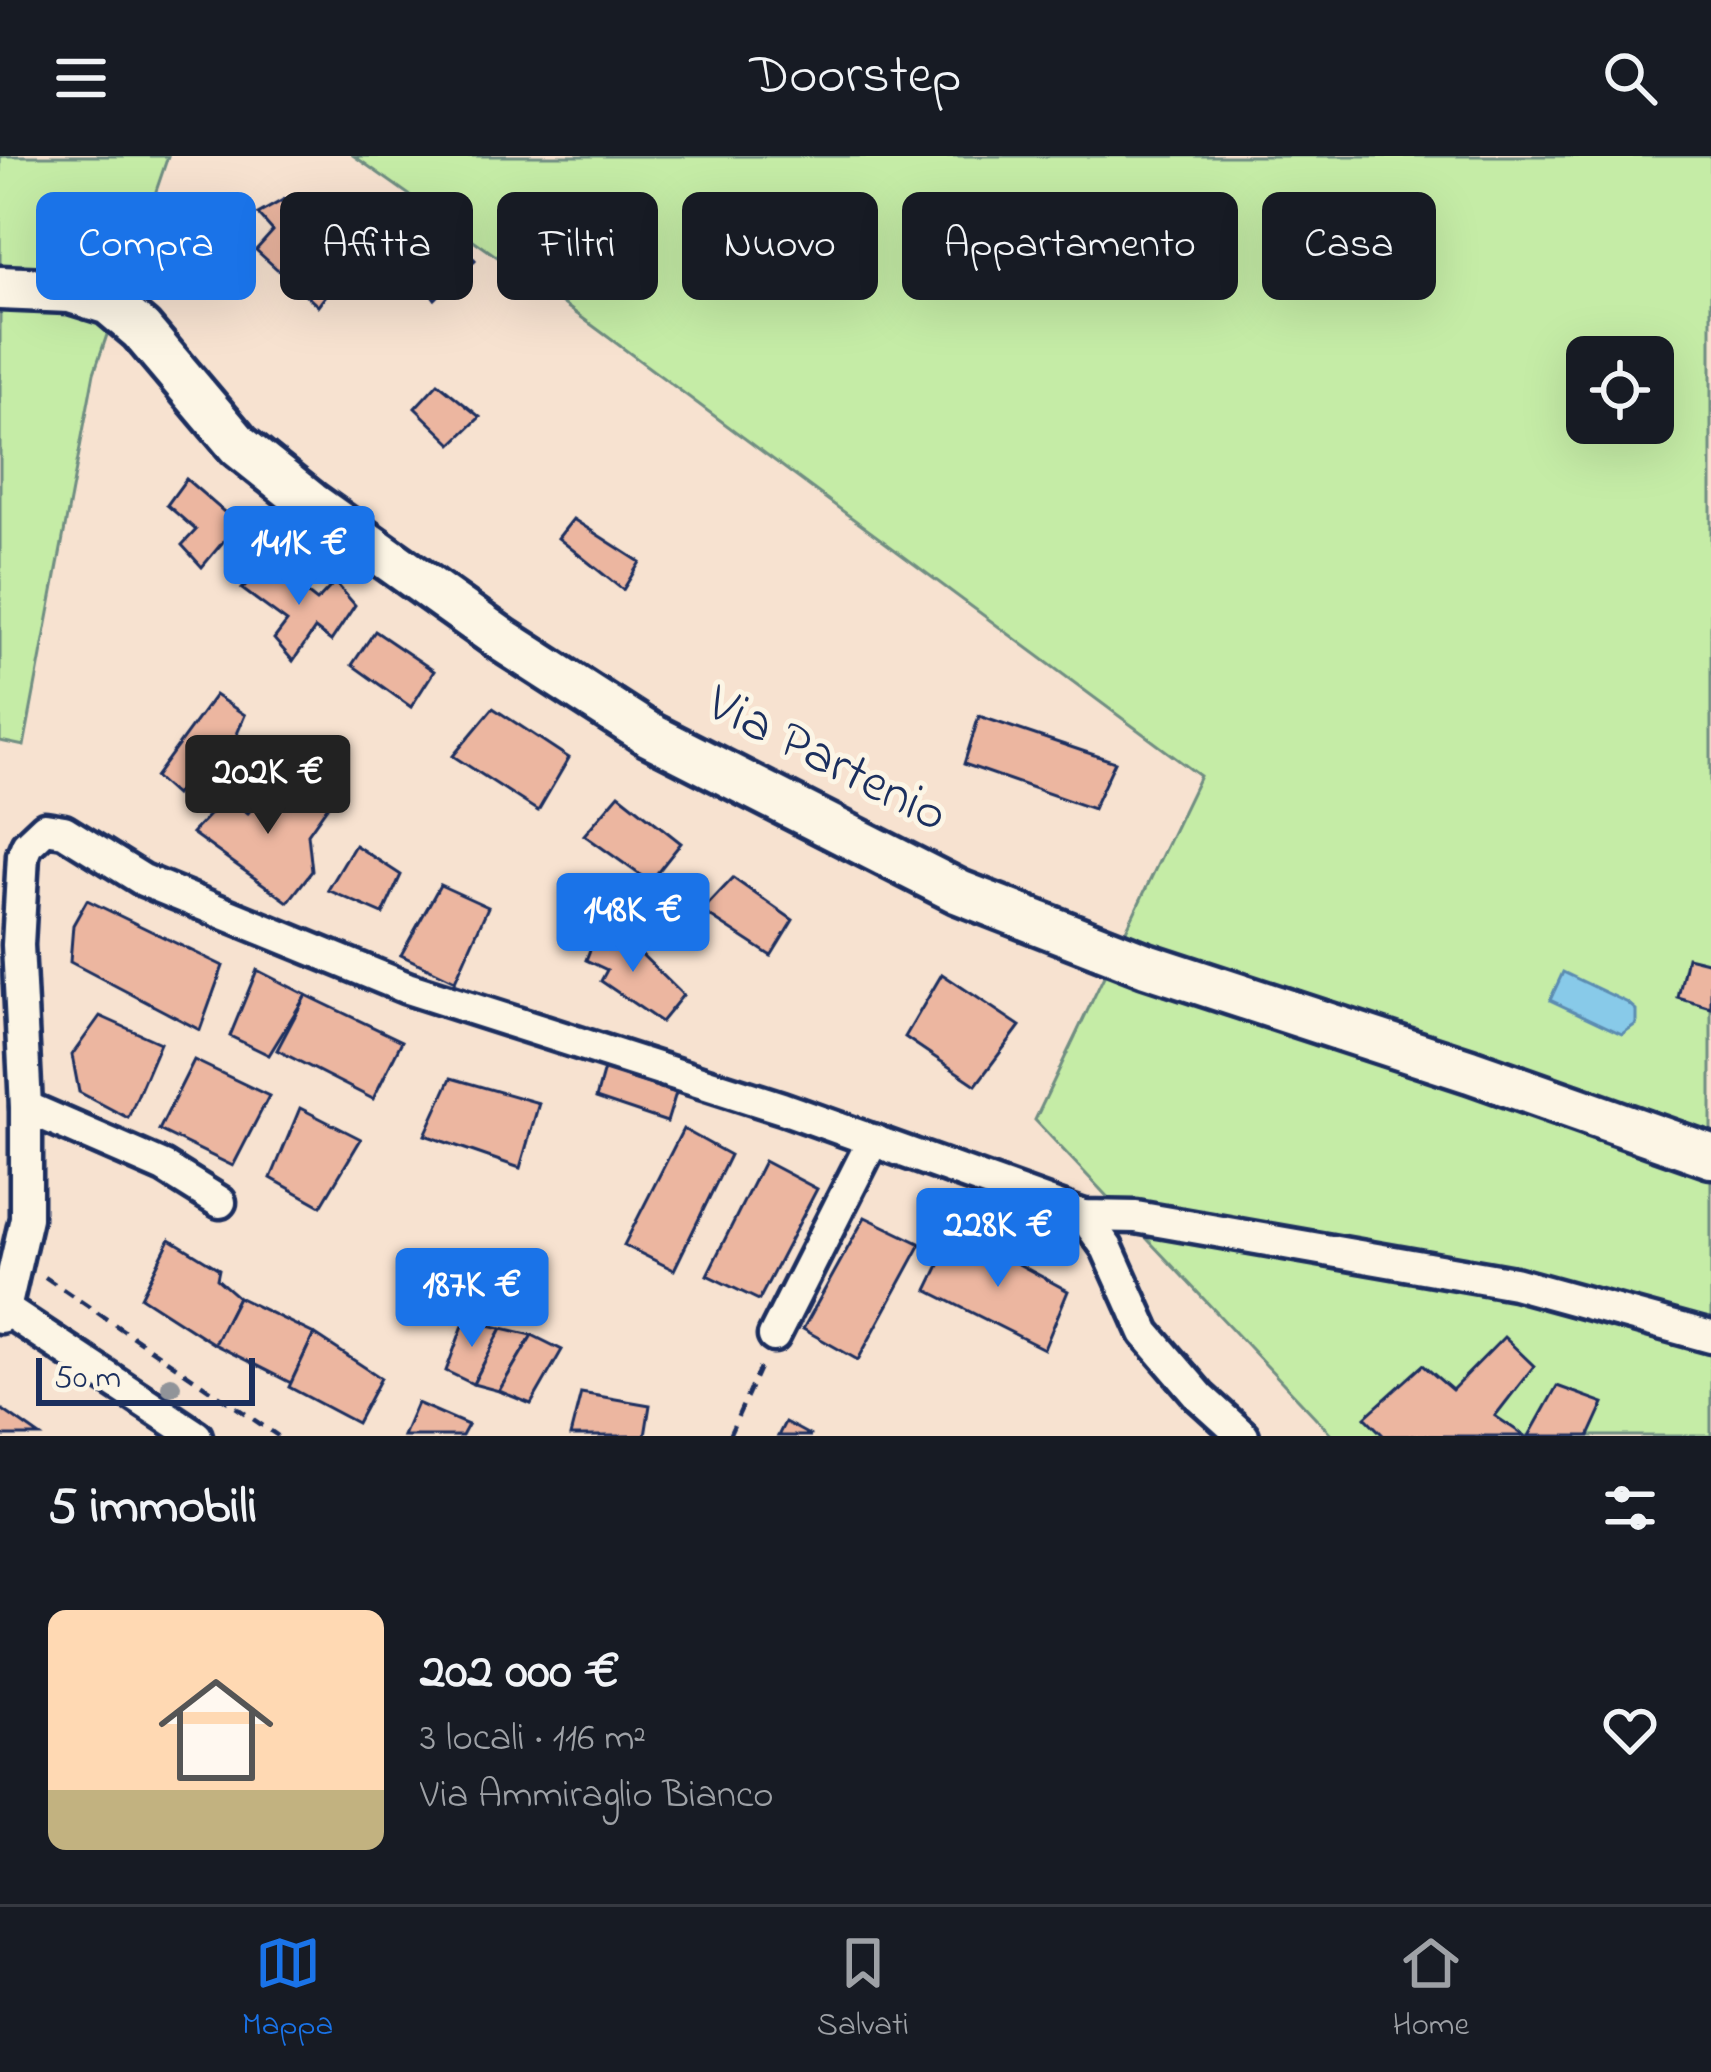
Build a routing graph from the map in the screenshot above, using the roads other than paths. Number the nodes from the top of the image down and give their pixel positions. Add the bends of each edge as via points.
1 (0, 288) edge
2 (26, 1107) junction
3 (873, 1140) junction
4 (1711, 1156) edge
5 (220, 1202) dead end
6 (1084, 1216) junction
7 (1136, 1217) junction
8 (1107, 1248) junction
9 (2, 1311) edge
10 (774, 1336) road end
11 (1711, 1336) edge
12 (196, 1436) edge
13 (1244, 1436) edge

1 - 4 main road, Via Partenio via 70,291 109,303 239,446 504,641 650,735 958,892 1146,965
2 - 3 street via 18,945 23,855 45,828 64,831 142,880 406,988
2 - 5 street via 164,1167
2 - 9 street via 26,1218
3 - 6 street
3 - 10 street
6 - 7 street
6 - 8 street
7 - 8 street
7 - 11 street via 1514,1283
8 - 13 street via 1144,1333
9 - 12 street

